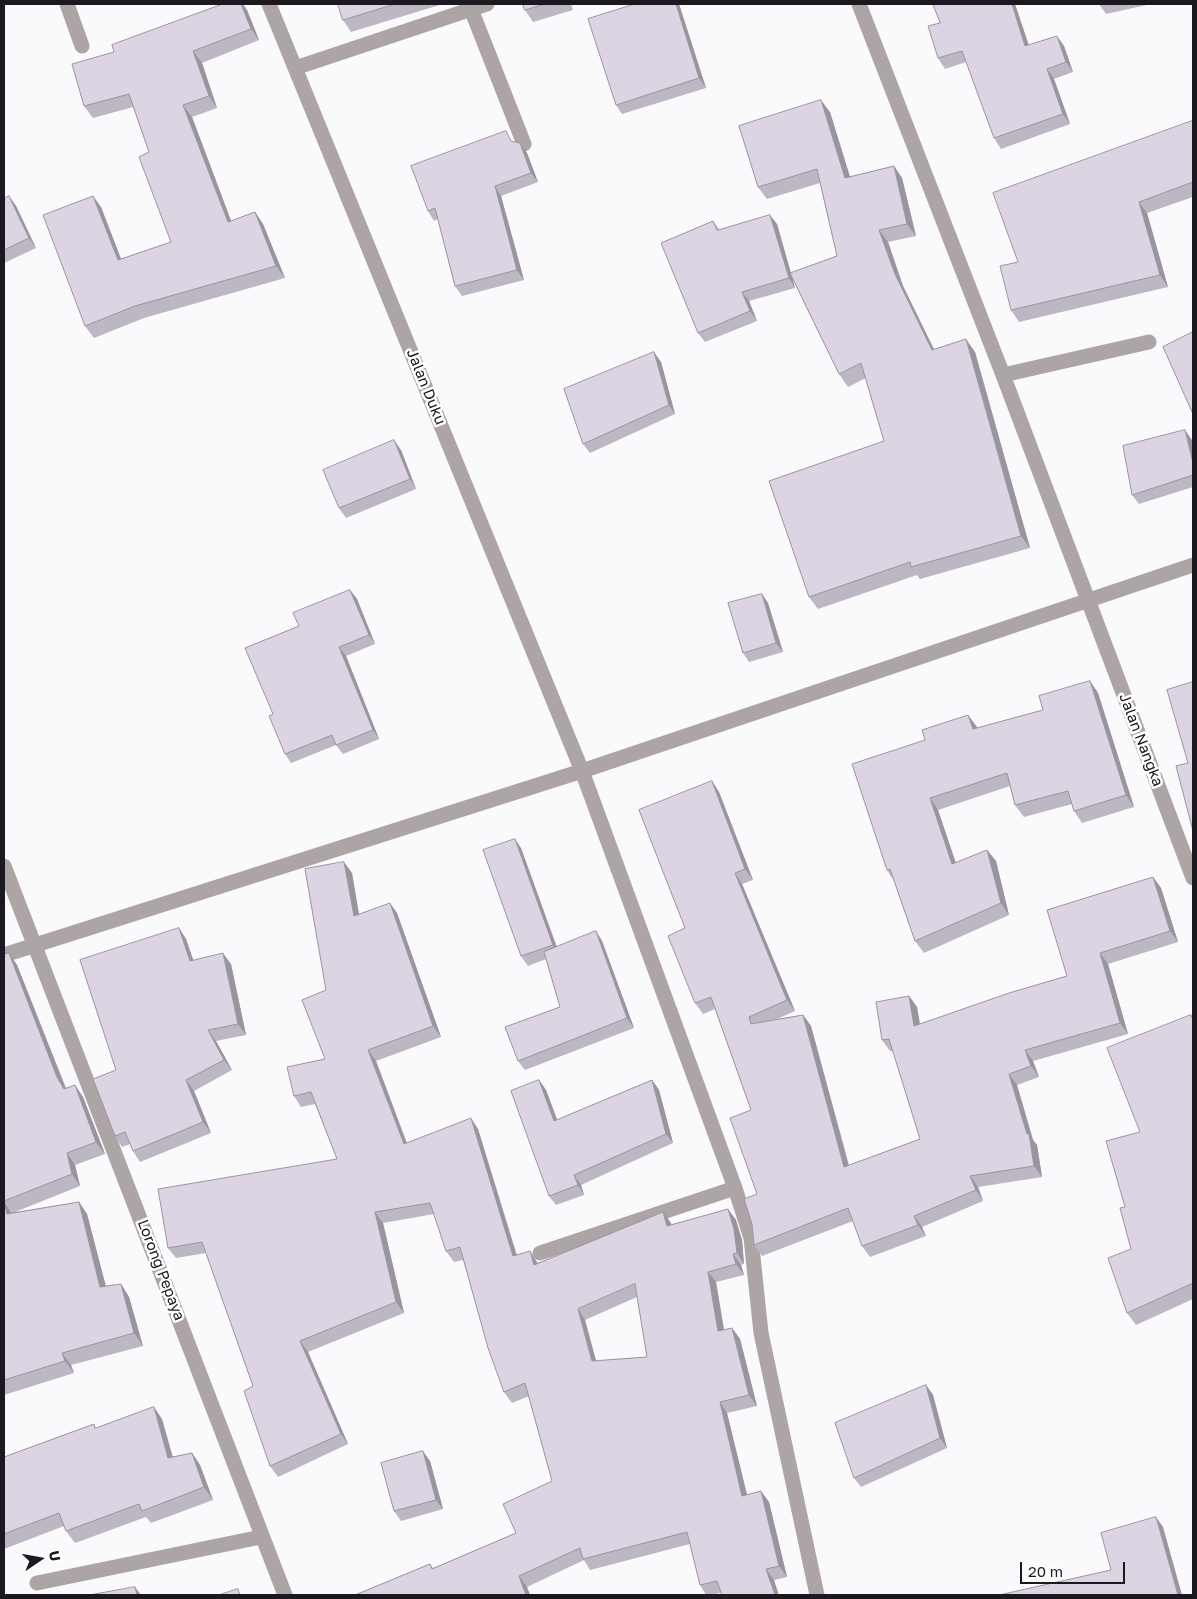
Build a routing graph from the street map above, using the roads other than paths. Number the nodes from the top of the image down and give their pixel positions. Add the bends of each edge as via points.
1 (67, 4) edge
2 (269, 4) edge
3 (487, 4) edge
4 (859, 4) edge
5 (472, 9) junction
6 (82, 46) dead end
7 (295, 68) junction
8 (524, 144) dead end
9 (1149, 342) dead end
10 (1004, 375) junction
11 (1193, 565) edge
12 (1090, 601) junction
13 (582, 771) junction
14 (4, 866) edge
15 (1193, 878) edge
16 (36, 946) junction
17 (4, 955) edge
18 (734, 1188) junction
19 (540, 1253) dead end
20 (261, 1537) junction
21 (37, 1583) dead end
22 (285, 1595) edge
23 (814, 1595) edge

1 - 6 street
2 - 7 street, Jalan Duku
3 - 5 street
4 - 10 street, Jalan Nangka
5 - 7 street
5 - 8 street
7 - 13 street, Jalan Duku
9 - 10 street
10 - 12 street, Jalan Nangka
11 - 12 street
12 - 13 street
12 - 15 street, Jalan Nangka
13 - 16 street
13 - 18 street, Jalan Duku
14 - 16 street, Lorong Pepaya
16 - 17 street
16 - 20 street, Lorong Pepaya
18 - 19 street
18 - 23 street, Jalan Duku via 751,1238 762,1341
20 - 21 street
20 - 22 street, Lorong Pepaya

